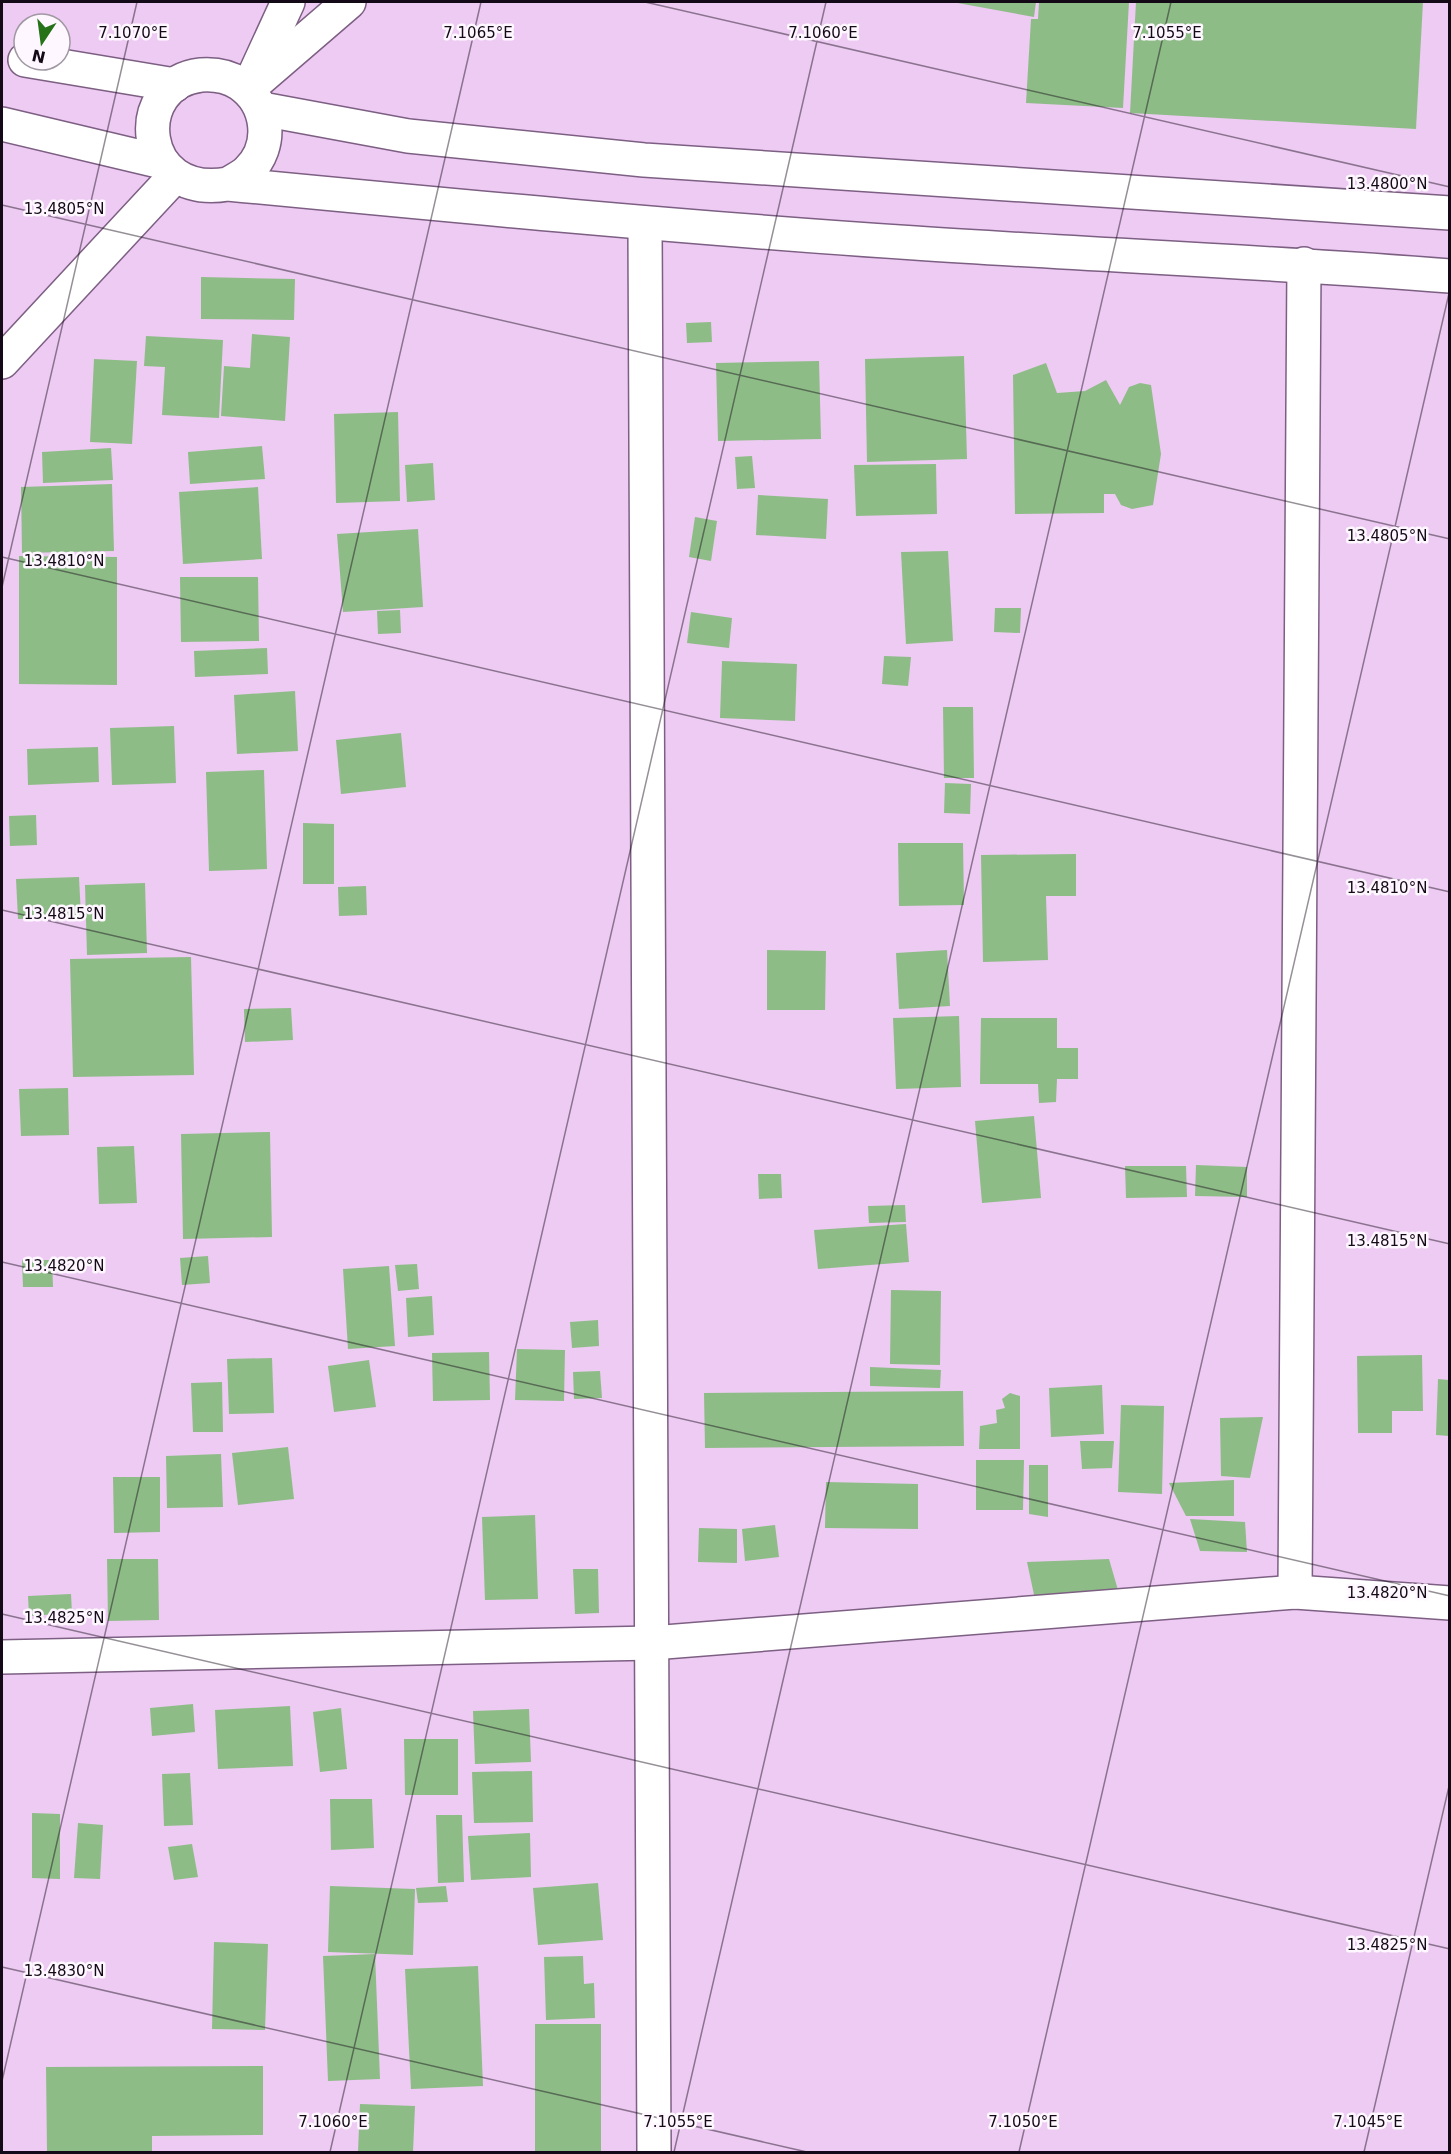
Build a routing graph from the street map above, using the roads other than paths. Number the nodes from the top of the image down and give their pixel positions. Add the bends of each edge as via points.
1 (288, 2) edge
2 (349, 2) edge
3 (72, 68) edge
4 (176, 85) junction
5 (255, 99) junction
6 (2, 124) edge
7 (168, 169) junction
8 (228, 184) junction
9 (1449, 213) edge
10 (645, 224) junction
11 (1304, 264) junction
12 (1449, 276) edge
13 (2, 362) edge
14 (1295, 1592) junction
15 (1449, 1603) edge
16 (652, 1643) junction
17 (2, 1657) edge
18 (654, 2152) edge

1 - 5 street
2 - 5 street
3 - 4 street
4 - 5 street via 193,76 212,74 232,79
4 - 7 street via 163,97 154,120 154,146
5 - 8 street via 266,131 261,153 248,172
5 - 9 street via 408,136 644,160
6 - 7 street
7 - 8 street via 192,184
7 - 13 street
8 - 10 street
10 - 11 street
10 - 16 street
11 - 12 street
11 - 14 street
14 - 15 street
14 - 16 street
16 - 17 street
16 - 18 street

